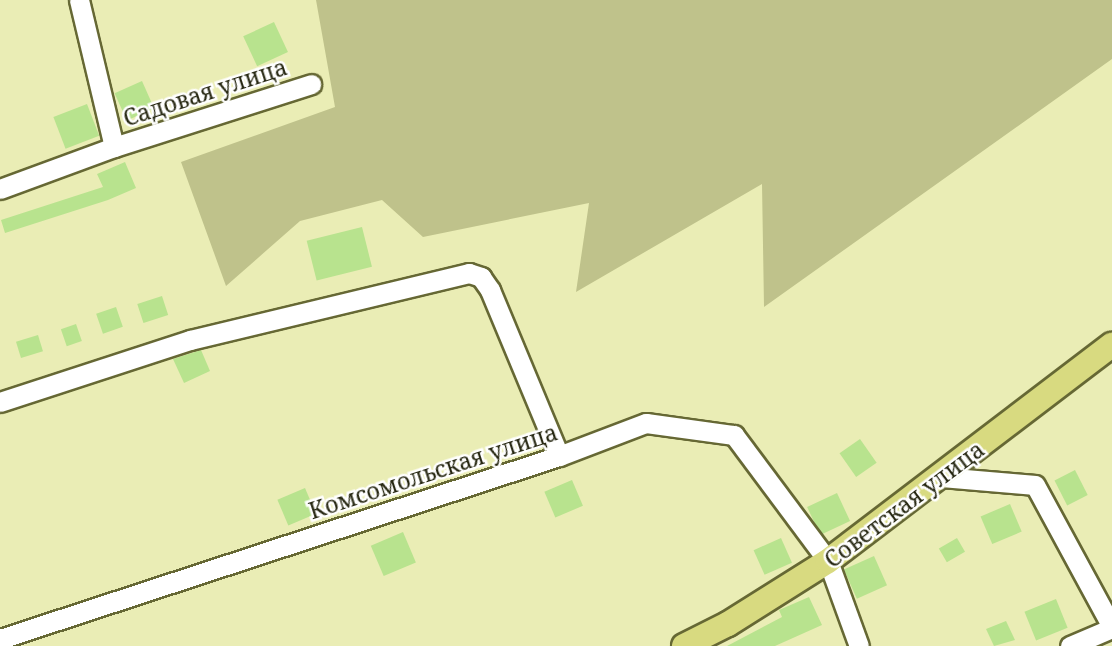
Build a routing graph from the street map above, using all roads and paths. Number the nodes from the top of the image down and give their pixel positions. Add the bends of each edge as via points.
1 (79, 0) edge
2 (312, 83) dead end
3 (114, 147) junction
4 (0, 189) edge
5 (1112, 345) edge
6 (0, 402) edge
7 (559, 456) junction
8 (942, 477) junction
9 (828, 561) junction
10 (1112, 628) edge
11 (0, 639) edge
12 (684, 646) edge
13 (859, 646) edge
14 (1070, 646) edge

1 - 3 street, Садовая улица
2 - 3 street, Садовая улица
3 - 4 street, Садовая улица
5 - 8 main road, Советская улица
6 - 7 street via 190,340 469,273 481,277 490,290
7 - 9 street, Комсомольская улица via 646,423 734,435
7 - 11 street, Комсомольская улица
8 - 9 main road, Советская улица
8 - 10 street via 1035,485
9 - 12 main road, Советская улица
9 - 13 street, Комсомольская улица
10 - 14 street

